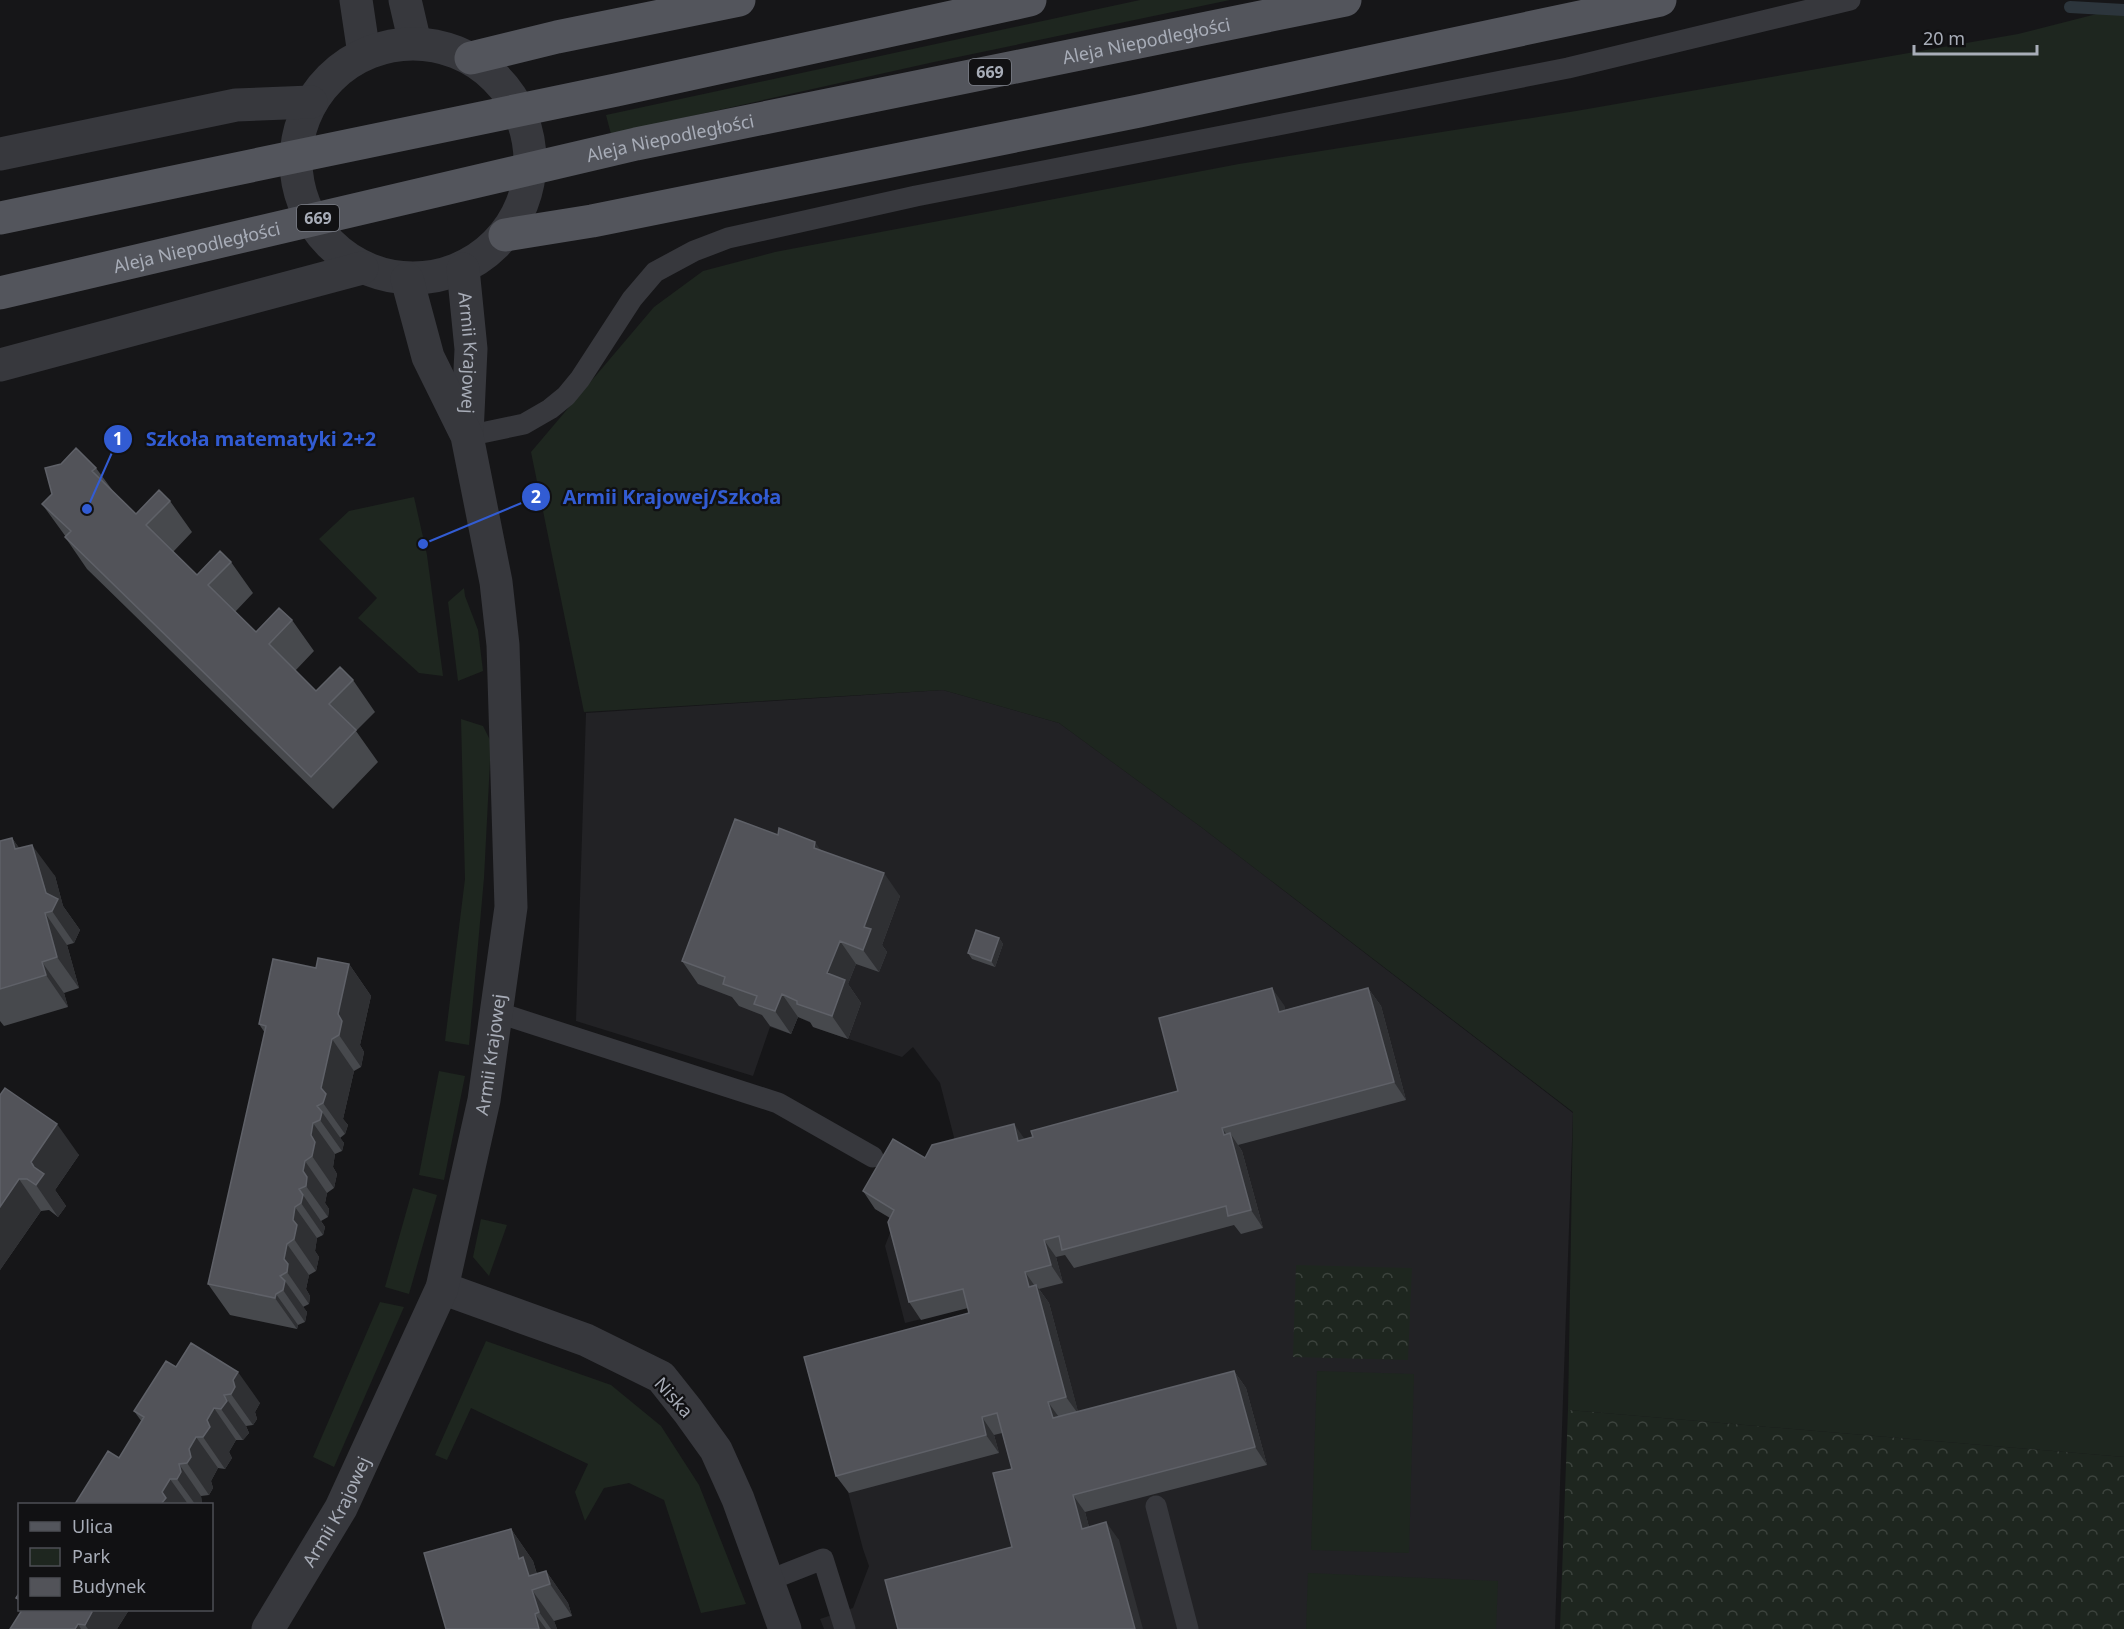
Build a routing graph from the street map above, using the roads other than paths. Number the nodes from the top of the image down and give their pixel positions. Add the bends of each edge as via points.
1 (356, 0) edge
2 (405, 0) edge
3 (739, 0) edge
4 (1030, 0) edge
5 (1345, 0) edge
6 (1660, 0) edge
7 (1850, 0) edge
8 (415, 43) junction
9 (364, 54) junction
10 (479, 63) junction
11 (308, 109) junction
12 (0, 154) edge
13 (0, 218) edge
14 (512, 225) junction
15 (349, 259) junction
16 (463, 269) junction
17 (407, 279) junction
18 (0, 293) edge
19 (0, 364) edge
20 (467, 436) junction
21 (496, 1012) junction
22 (873, 1157) dead end
23 (442, 1288) junction
24 (1156, 1506) dead end
25 (767, 1581) junction
26 (268, 1629) edge
27 (785, 1629) edge
28 (845, 1629) edge
29 (1188, 1629) edge

1 - 9 street
2 - 8 street
3 - 10 main road via 557,37
4 - 13 main road
5 - 18 main road, Aleja Niepodległości / 669 via 636,144
6 - 14 main road via 604,219
7 - 20 lane via 1569,68 916,196 728,238 655,272 632,298 580,379 550,409 524,424
8 - 9 street via 390,45
8 - 10 street via 444,47
9 - 11 street via 331,77
10 - 14 street via 514,99 529,136 530,177
11 - 12 street via 236,105
11 - 15 street via 296,152 298,189 312,223
14 - 16 street via 486,254
15 - 17 street via 384,276
15 - 19 street
16 - 17 street
16 - 20 street, Armii Krajowej via 471,349
17 - 20 street, Armii Krajowej via 428,357
20 - 21 street, Armii Krajowej via 496,582 503,645 511,907
21 - 22 lane via 777,1104
21 - 23 street, Armii Krajowej via 484,1100
23 - 25 street, Niska via 586,1340 661,1377 716,1450
23 - 26 street, Armii Krajowej via 341,1508
24 - 29 lane
25 - 27 street, Niska
25 - 28 lane via 823,1559

